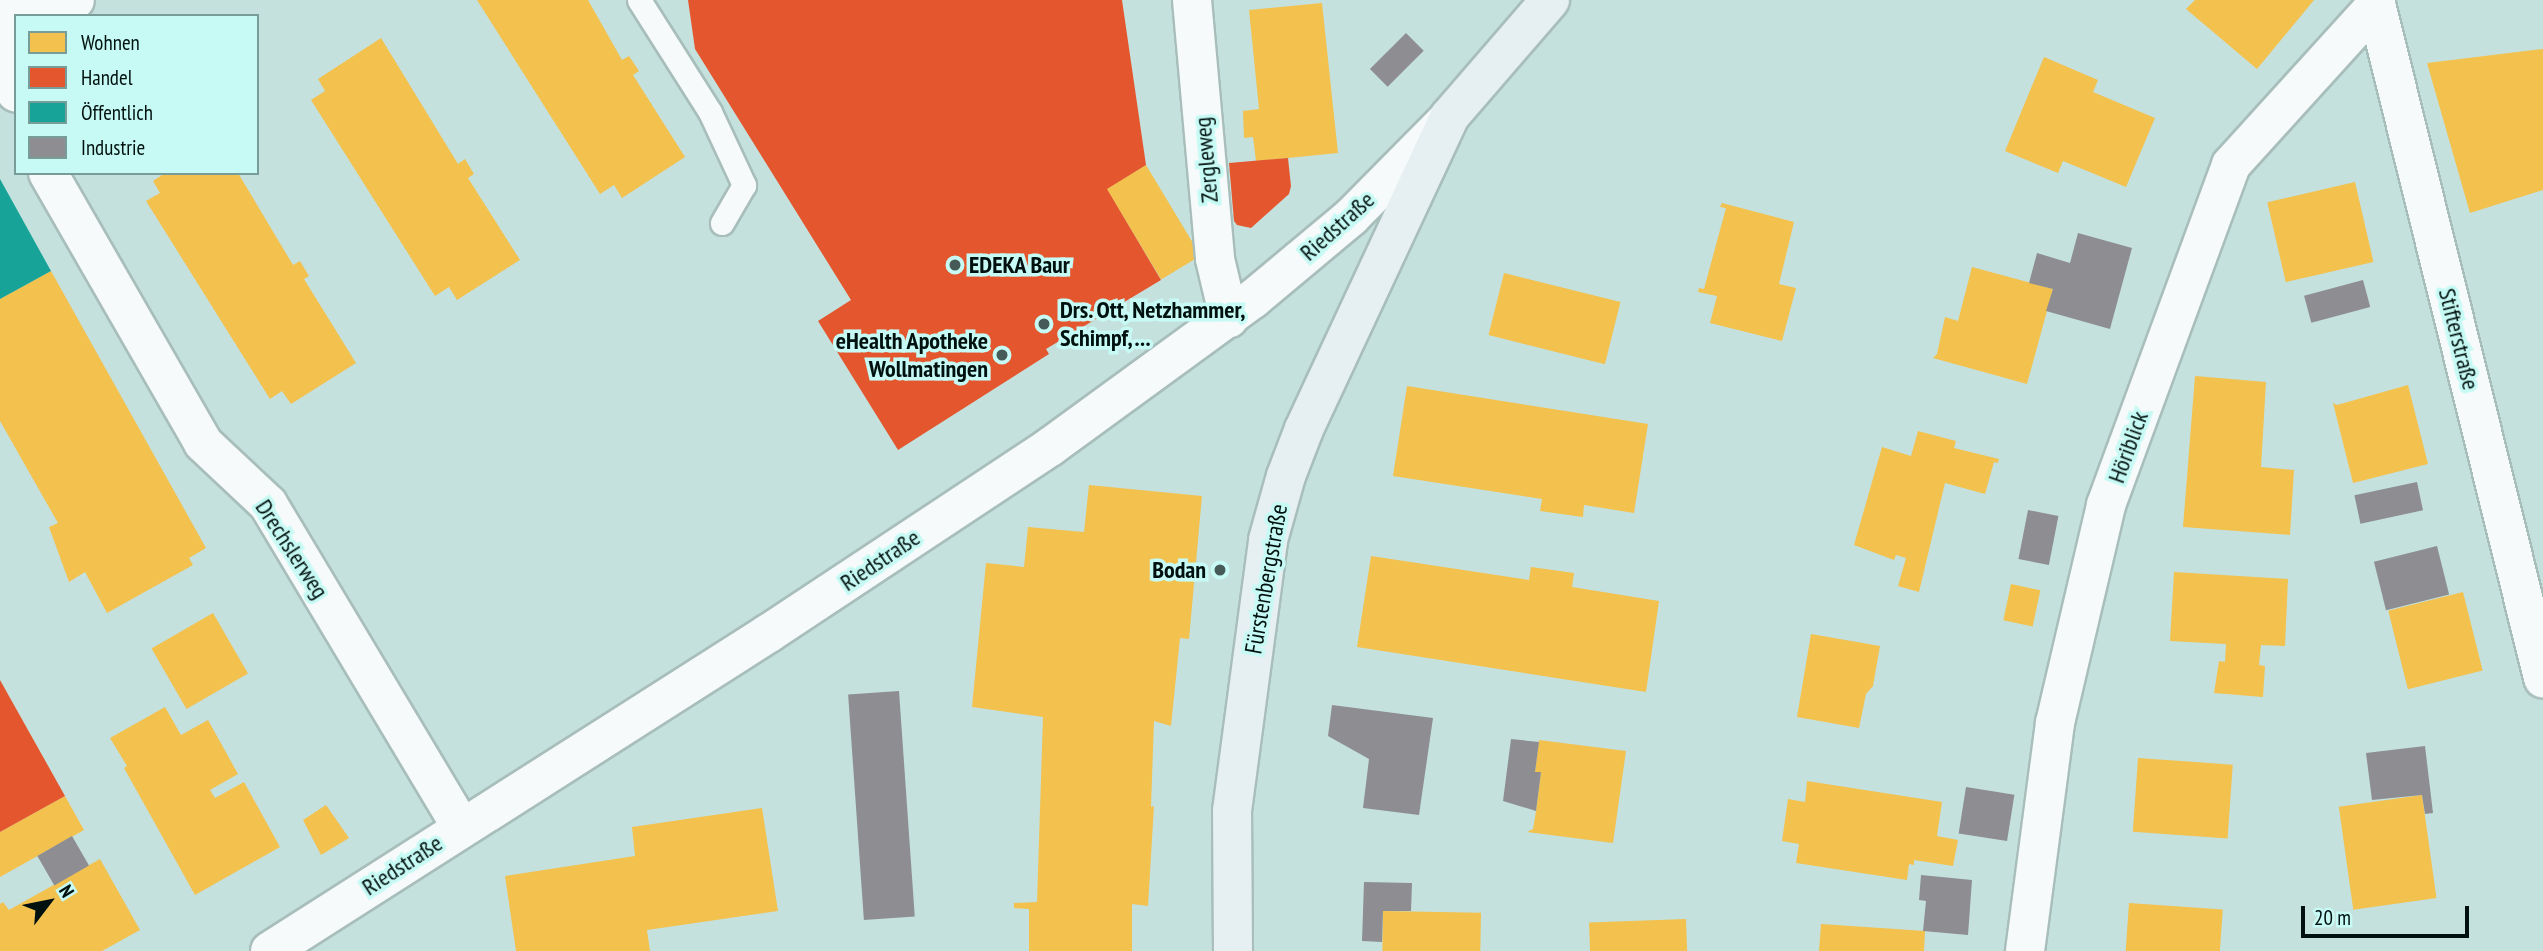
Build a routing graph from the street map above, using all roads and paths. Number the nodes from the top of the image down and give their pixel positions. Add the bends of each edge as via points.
1 (75, 0) edge
2 (639, 0) edge
3 (1192, 0) edge
4 (1550, 0) edge
5 (2376, 2) edge
6 (17, 14) edge
7 (0, 18) edge
8 (14, 84) edge
9 (1450, 116) junction
10 (49, 175) edge
11 (722, 223) dead end
12 (1229, 318) junction
13 (2543, 678) edge
14 (461, 827) junction
15 (321, 936) edge
16 (270, 951) edge
17 (1233, 951) edge
18 (2025, 951) edge

1 - 6 street
2 - 11 lane via 710,111 744,185
3 - 12 street, Zergleweg via 1215,259
4 - 9 main road, Fürstenbergstraße
5 - 13 street, Stifterstraße
5 - 18 street, Höriblick via 2231,165 2106,505 2055,723
7 - 8 street
9 - 12 street, Riedstraße via 1351,217
9 - 17 main road, Fürstenbergstraße via 1304,429 1268,540 1232,811
10 - 14 street, Drechslerweg via 202,443 268,504
12 - 14 street, Riedstraße via 1050,447
14 - 15 street, Riedstraße
15 - 16 street, Riedstraße

